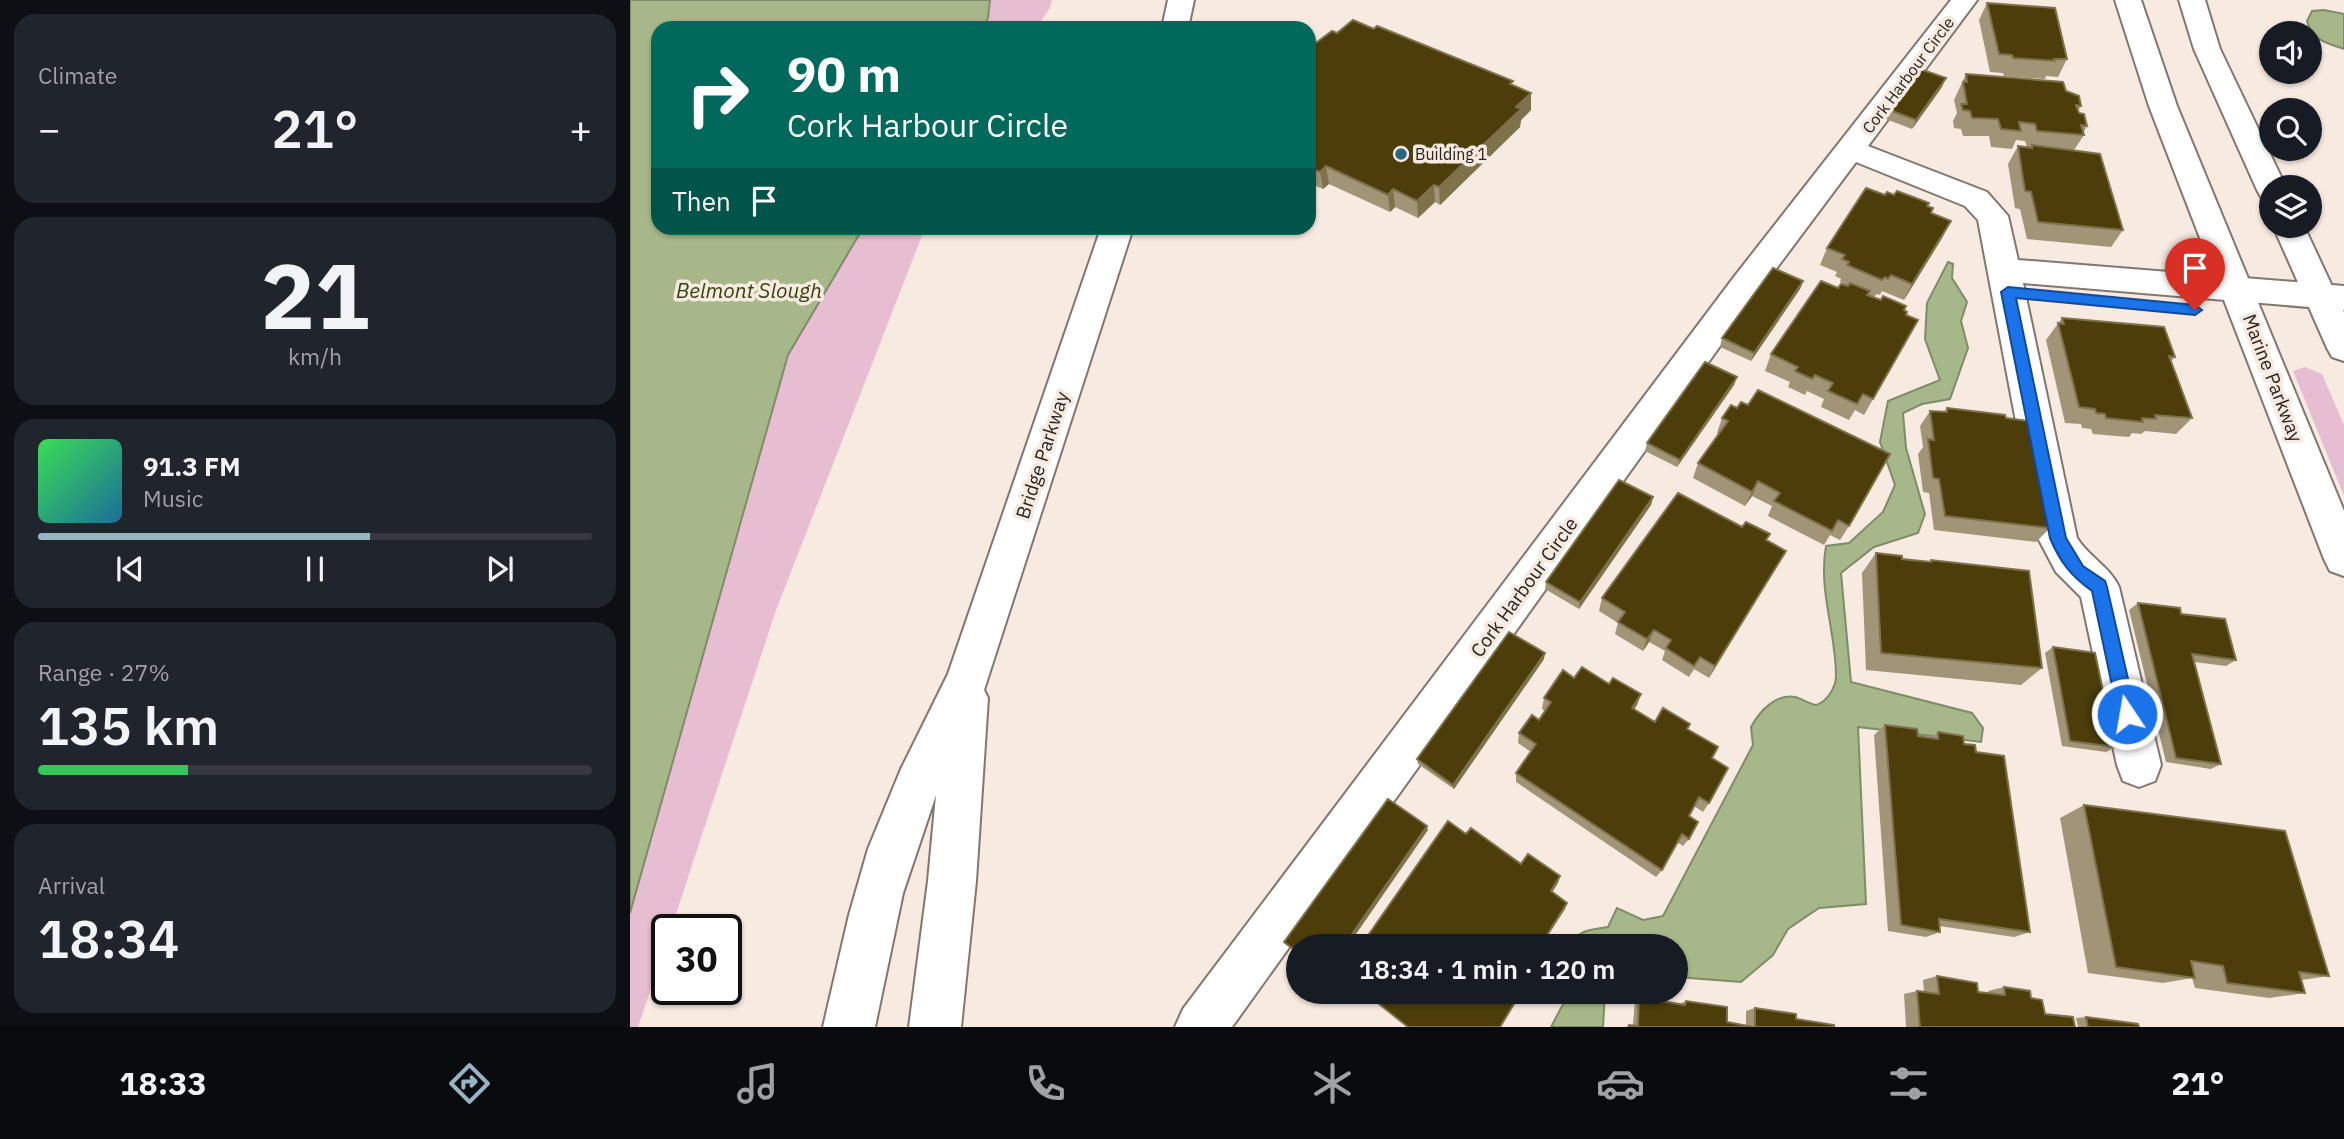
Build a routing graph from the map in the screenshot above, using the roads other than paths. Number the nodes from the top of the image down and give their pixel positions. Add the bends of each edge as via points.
1 (1181, 0) edge
2 (1964, 0) edge
3 (2128, 0) edge
4 (2192, 0) edge
5 (1176, 21) edge
6 (1852, 150) junction
7 (2265, 175) edge
8 (1114, 235) edge
9 (2294, 238) edge
10 (2006, 281) junction
11 (2243, 302) junction
12 (2337, 318) edge
13 (2344, 559) edge
14 (967, 681) junction
15 (2139, 765) dead end
16 (849, 1027) edge
17 (935, 1027) edge
18 (1201, 1027) edge

1 - 5 street
2 - 6 street, Cork Harbour Circle
3 - 11 street, Marine Parkway via 2163,106
4 - 7 street via 2207,49
6 - 10 street, Cork Harbour Circle via 1982,202 1993,216
6 - 18 street, Cork Harbour Circle via 1746,285
8 - 14 street, Bridge Parkway
9 - 12 street
10 - 11 street
10 - 15 street, Cork Harbour Circle via 2058,538 2077,571 2099,587
11 - 12 street
11 - 13 street, Marine Parkway
14 - 16 street, Bridge Parkway via 933,747 892,849
14 - 17 street, Bridge Parkway

